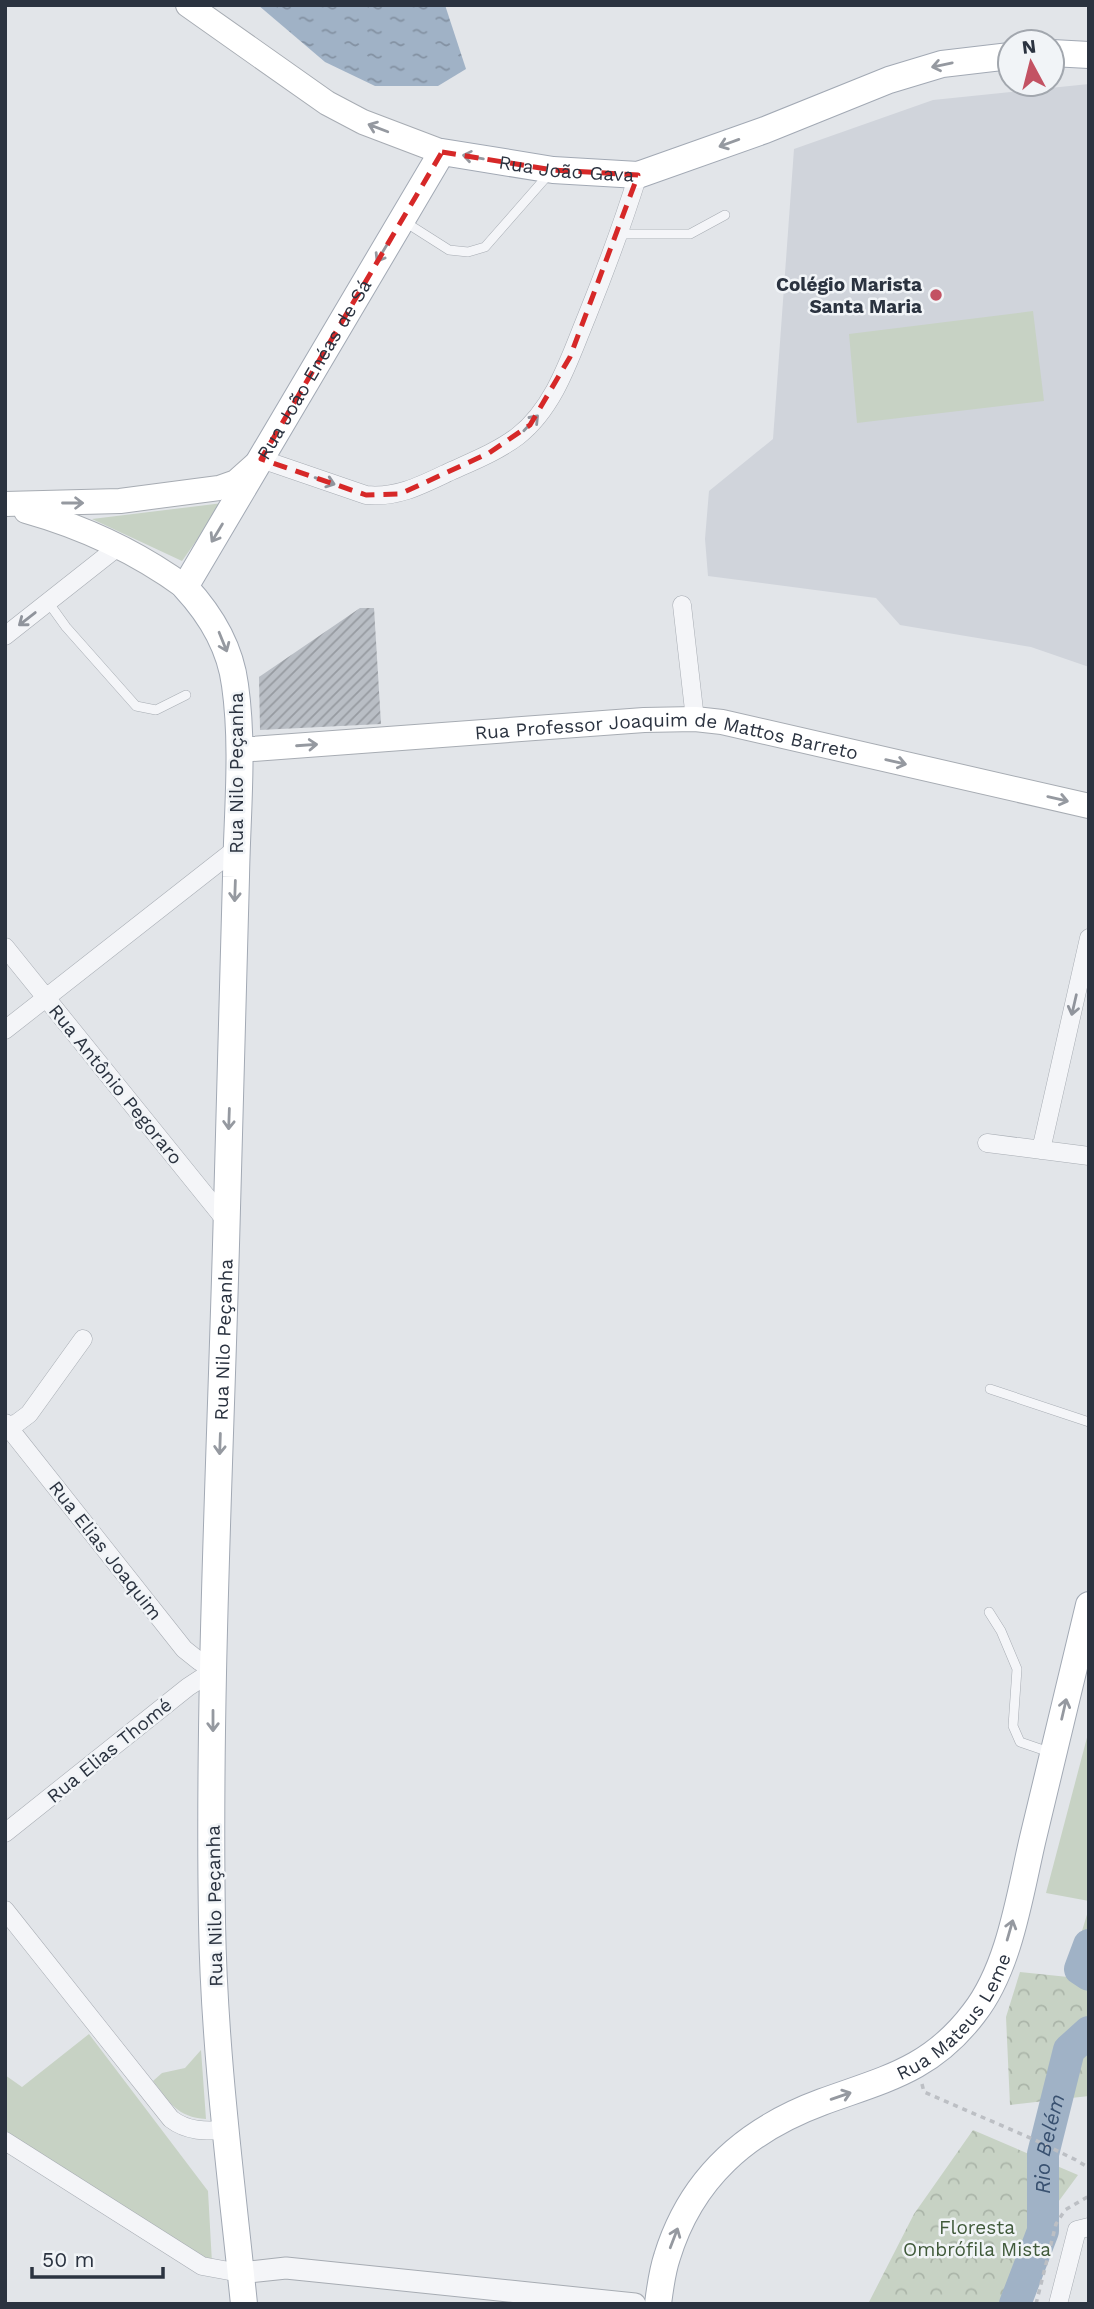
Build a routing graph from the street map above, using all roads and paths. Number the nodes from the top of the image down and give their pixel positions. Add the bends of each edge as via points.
1 (188, 5) edge
2 (1066, 54) edge
3 (1089, 55) edge
4 (996, 58) edge
5 (442, 152) junction
6 (553, 170) junction
7 (638, 175) junction
8 (725, 215) dead end
9 (402, 220) junction
10 (620, 234) junction
11 (261, 459) junction
12 (5, 504) edge
13 (119, 546) junction
14 (185, 586) junction
15 (48, 602) junction
16 (682, 606) dead end
17 (5, 636) edge
18 (186, 695) dead end
19 (695, 719) junction
20 (239, 750) junction
21 (1089, 806) edge
22 (237, 848) junction
23 (1089, 938) edge
24 (5, 947) edge
25 (46, 998) junction
26 (5, 1030) edge
27 (987, 1143) dead end
28 (1041, 1150) junction
29 (1089, 1156) edge
30 (227, 1222) junction
31 (83, 1339) dead end
32 (990, 1389) dead end
33 (1089, 1422) edge
34 (6, 1425) edge
35 (1089, 1605) edge
36 (989, 1612) dead end
37 (214, 1670) junction
38 (1053, 1754) junction
39 (5, 1833) edge
40 (5, 1910) edge
41 (921, 2086) dead end
42 (226, 2130) junction
43 (5, 2141) edge
44 (1089, 2168) edge
45 (1089, 2196) edge
46 (1083, 2229) edge
47 (240, 2273) junction
48 (244, 2304) edge
49 (635, 2304) edge
50 (657, 2304) edge
51 (1036, 2304) edge
52 (1058, 2304) edge

5 -> 1 main road, Rua João Gava via 327,103
2 - 3 main road
4 -> 7 main road, Rua João Gava via 942,64 889,80
6 -> 5 main road, Rua João Gava
5 - 9 main road, Rua João Enéas de Sá
6 - 7 main road, Rua João Gava
6 - 9 lane via 485,247 468,252 449,250
7 - 10 street
8 - 10 lane via 690,234
9 -> 11 main road, Rua João Enéas de Sá
11 -> 10 street via 383,497 429,482 517,436 557,385
12 -> 11 main road via 120,501 219,488 236,482
11 -> 14 main road, Rua João Enéas de Sá
12 - 13 main road, Rua Nilo Peçanha
13 - 14 main road, Rua Nilo Peçanha
13 - 15 street
14 -> 20 main road, Rua Nilo Peçanha via 218,628 228,654 235,682
15 -> 17 street
15 - 18 lane via 136,706 156,709
16 - 19 street
20 -> 19 main road, Rua Professor Joaquim de Mattos Barreto
19 -> 21 main road, Rua Professor Joaquim de Mattos Barreto
20 - 22 main road, Rua Nilo Peçanha
22 - 25 street
22 -> 30 main road, Rua Nilo Peçanha
23 -> 28 street
24 - 25 street, Rua Antônio Pegoraro
25 - 26 street
25 - 30 street, Rua Antônio Pegoraro
27 - 28 street
28 - 29 street
30 -> 37 main road, Rua Nilo Peçanha
31 - 34 street via 29,1414
32 - 33 lane
34 - 37 street, Rua Elias Joaquim via 184,1649
38 -> 35 main road, Rua Mateus Leme
36 - 38 lane via 1017,1669 1013,1726 1020,1742
37 - 39 street, Rua Elias Thomé
37 -> 42 main road, Rua Nilo Peçanha via 212,1925
50 -> 38 main road, Rua Mateus Leme via 676,2230 691,2200 732,2152 793,2114 911,2070 933,2056 976,2011 1004,1952
40 - 42 street via 171,2119 193,2130
41 - 44 path via 925,2092
42 - 47 main road, Rua Nilo Peçanha
43 - 47 street via 202,2266
45 - 51 path via 1065,2210 1056,2224
46 - 52 street
47 - 48 main road, Rua Nilo Peçanha
47 - 49 street via 286,2268

